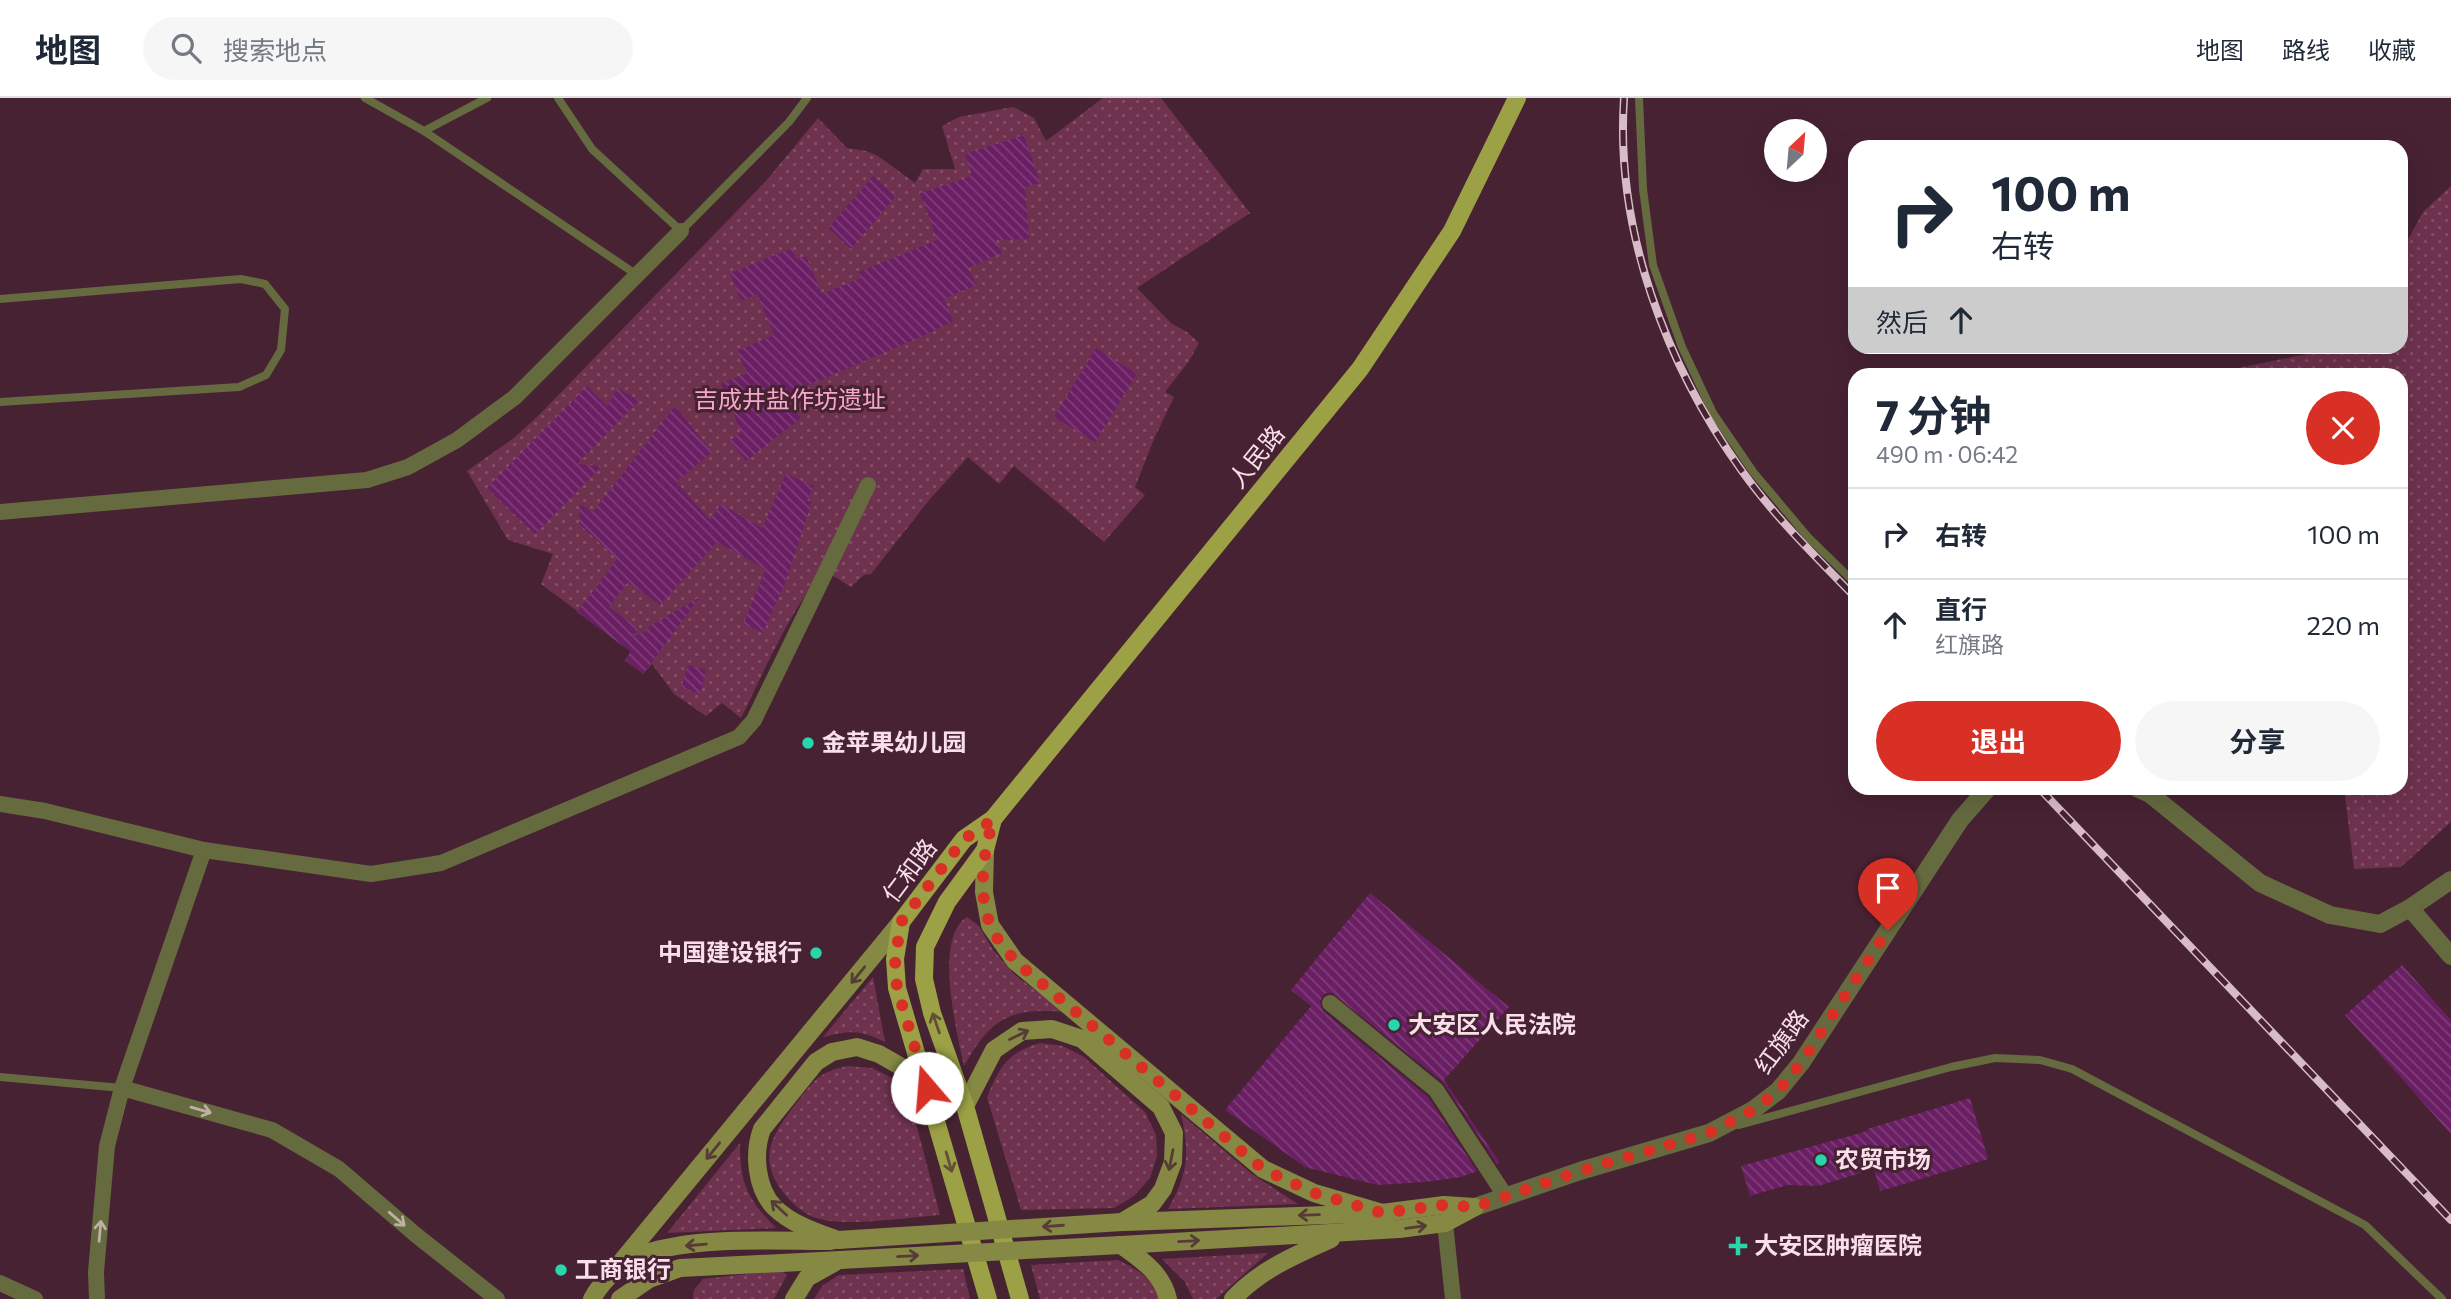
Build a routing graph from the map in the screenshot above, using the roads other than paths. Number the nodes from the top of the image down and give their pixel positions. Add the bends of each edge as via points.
1 (365, 98) edge
2 (487, 98) edge
3 (558, 98) edge
4 (807, 98) edge
5 (1517, 98) edge
6 (1639, 98) edge
7 (424, 131) junction
8 (681, 231) junction
9 (637, 275) junction
10 (0, 299) edge
11 (0, 402) edge
12 (867, 485) dead end
13 (0, 512) edge
14 (1848, 576) edge
15 (1981, 795) edge
16 (2151, 795) edge
17 (0, 804) edge
18 (993, 820) junction
19 (204, 849) junction
20 (985, 850) junction
21 (2451, 880) edge
22 (2410, 908) junction
23 (901, 922) junction
24 (2451, 956) edge
25 (1330, 1003) dead end
26 (0, 1077) edge
27 (122, 1088) junction
28 (965, 1106) junction
29 (934, 1109) junction
30 (1709, 1133) junction
31 (1506, 1198) junction
32 (1475, 1207) junction
33 (1382, 1213) junction
34 (1122, 1222) junction
35 (1445, 1223) junction
36 (1341, 1234) junction
37 (838, 1240) junction
38 (1121, 1245) junction
39 (840, 1260) junction
40 (617, 1268) junction
41 (0, 1283) edge
42 (35, 1299) edge
43 (97, 1299) edge
44 (497, 1299) edge
45 (593, 1299) edge
46 (620, 1299) edge
47 (794, 1299) edge
48 (988, 1299) edge
49 (1020, 1299) edge
50 (1168, 1299) edge
51 (1233, 1299) edge
52 (1454, 1299) edge
53 (2442, 1299) edge

1 - 7 lane
2 - 7 lane
3 - 8 lane via 592,149
4 - 8 lane
5 - 18 main road, 人民路 via 1452,231 1360,369
6 - 14 lane via 1643,188 1653,265 1682,347 1713,413 1754,473
7 - 9 lane
8 - 9 street
9 - 13 street via 516,397 457,440 408,467 367,480
10 - 11 lane via 241,279 265,284 285,309 281,350 266,375 239,387
12 - 19 street via 754,720 739,737 441,863 371,874
15 - 30 street, 红旗路 via 1960,820 1801,1063 1778,1091
16 - 22 street via 2260,883 2330,915 2379,924
17 - 19 street
18 - 20 main road, 仁和路
18 - 23 main road, 仁和路 via 964,839
19 - 27 street
28 -> 20 main road, 仁和路 via 932,1013 924,979 925,947 947,902
20 - 33 main road via 984,892 990,925 1015,961 1263,1169 1314,1193
21 - 22 street
22 - 24 street
23 - 29 main road, 仁和路 via 895,960 897,988
23 -> 40 main road
25 - 31 street via 1436,1090
26 - 27 lane
43 -> 27 street via 107,1146
27 -> 44 street via 272,1130 339,1169
28 -> 34 main road via 994,1051 1022,1031 1052,1029 1083,1039 1161,1107 1174,1133 1173,1161 1163,1189 1152,1204
28 - 49 main road, 仁和路
37 -> 29 main road via 798,1224 773,1206 757,1164 762,1129 816,1062 832,1052 857,1047 900,1066
29 -> 48 main road, 仁和路
30 - 31 street, 红旗路
30 - 53 lane via 1995,1058 2040,1060 2072,1069 2365,1225
31 - 32 street, 红旗路
32 - 33 main road via 1444,1205
32 - 35 main road
33 -> 34 main road
34 -> 37 main road, bridge
36 -> 35 main road
35 - 52 street
38 -> 36 main road
36 - 51 main road via 1280,1263 1248,1283
37 -> 40 main road via 675,1247 643,1254
39 -> 38 main road, bridge
38 - 50 main road via 1146,1263 1164,1284
39 - 46 main road via 680,1268 649,1279
39 - 47 main road via 807,1278
40 - 45 main road
41 - 42 street

